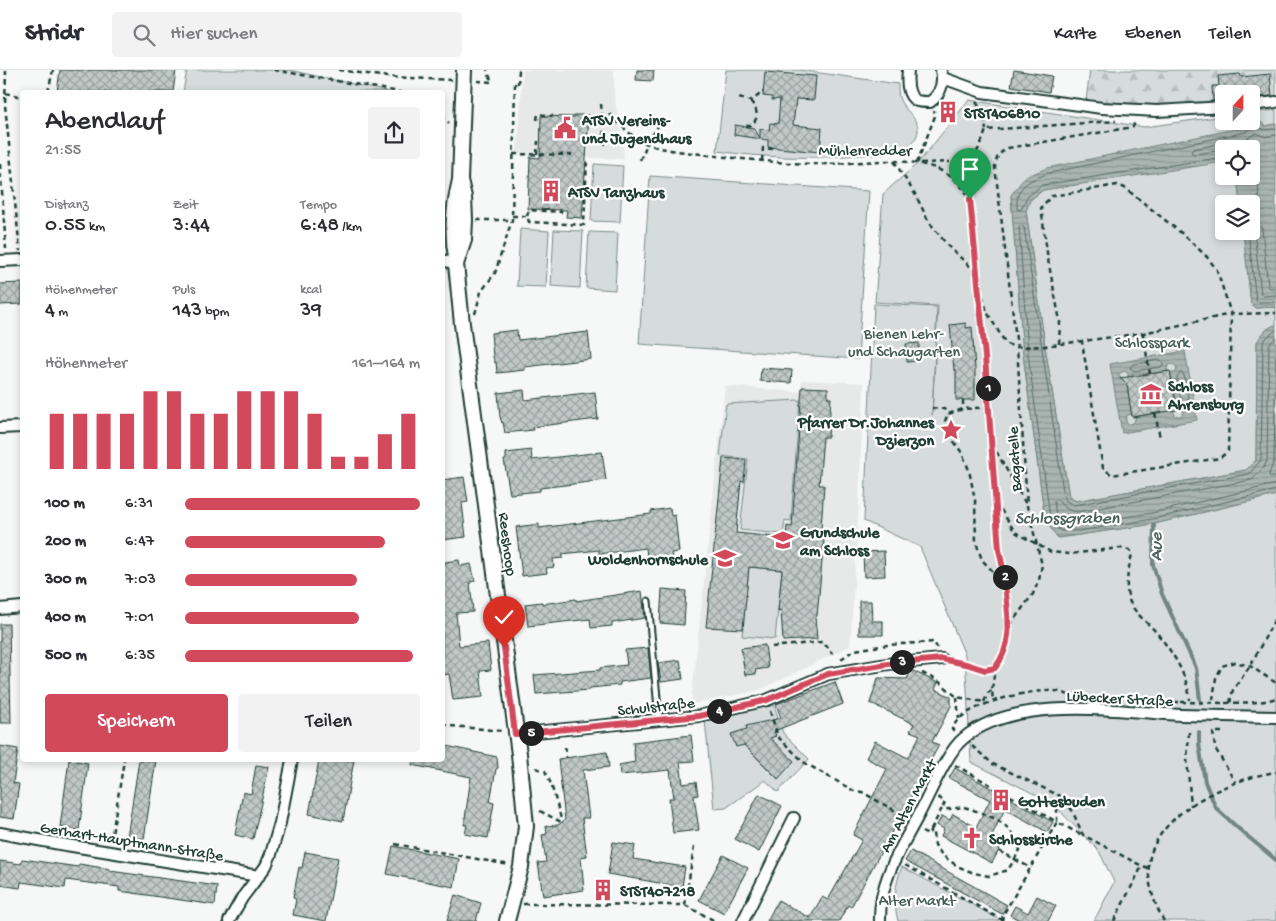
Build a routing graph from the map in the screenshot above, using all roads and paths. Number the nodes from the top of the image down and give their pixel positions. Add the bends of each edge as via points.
1 (6, 70) edge
2 (53, 70) edge
3 (274, 70) edge
4 (340, 70) edge
5 (487, 70) edge
6 (519, 70) edge
7 (908, 70) edge
8 (362, 72) edge
9 (942, 74) edge
10 (464, 75) edge
11 (48, 90) edge
12 (389, 90) edge
13 (763, 92) dead end
14 (5, 93) junction
15 (20, 97) edge
16 (739, 98) dead end
17 (972, 100) dead end
18 (750, 101) junction
19 (1276, 102) edge
20 (600, 104) dead end
21 (1260, 104) edge
22 (0, 105) edge
23 (5, 105) junction
24 (1215, 108) edge
25 (609, 114) dead end
26 (553, 116) dead end
27 (935, 116) dead end
28 (537, 120) dead end
29 (1127, 120) dead end
30 (1119, 121) dead end
31 (658, 126) dead end
32 (746, 126) dead end
33 (986, 130) junction
34 (538, 141) dead end
35 (647, 144) junction
36 (605, 147) dead end
37 (773, 149) dead end
38 (513, 154) junction
39 (537, 155) junction
40 (572, 155) dead end
41 (587, 159) dead end
42 (640, 160) dead end
43 (762, 161) junction
44 (894, 161) junction
45 (950, 162) dead end
46 (917, 163) junction
47 (0, 164) edge
48 (950, 176) junction
49 (460, 180) junction
50 (561, 210) dead end
51 (512, 216) junction
52 (527, 216) junction
53 (465, 220) junction
54 (512, 220) junction
55 (20, 242) edge
56 (20, 260) edge
57 (4, 261) edge
58 (452, 261) edge
59 (976, 272) junction
60 (1276, 313) edge
61 (1231, 314) junction
62 (462, 324) junction
63 (1143, 333) junction
64 (1082, 342) junction
65 (1059, 344) junction
66 (1017, 347) junction
67 (1150, 374) dead end
68 (963, 400) dead end
69 (989, 407) junction
70 (932, 408) dead end
71 (963, 409) junction
72 (1155, 413) dead end
73 (948, 414) junction
74 (0, 428) edge
75 (20, 428) edge
76 (1160, 438) dead end
77 (991, 443) junction
78 (995, 501) junction
79 (1027, 506) junction
80 (1037, 544) junction
81 (1005, 584) junction
82 (648, 600) dead end
83 (20, 607) edge
84 (0, 609) edge
85 (1276, 617) edge
86 (1010, 625) junction
87 (772, 647) dead end
88 (832, 654) dead end
89 (841, 659) dead end
90 (942, 659) junction
91 (912, 662) junction
92 (1250, 666) junction
93 (995, 668) junction
94 (1276, 683) edge
95 (992, 690) junction
96 (957, 697) junction
97 (1276, 698) edge
98 (1190, 700) dead end
99 (1213, 700) dead end
100 (993, 701) dead end
101 (1181, 702) dead end
102 (1230, 703) junction
103 (1276, 714) edge
104 (1250, 716) junction
105 (1276, 717) edge
106 (772, 718) dead end
107 (959, 719) dead end
108 (659, 720) junction
109 (990, 721) joint
110 (501, 722) dead end
111 (445, 725) edge
112 (1189, 732) dead end
113 (1222, 732) dead end
114 (515, 734) junction
115 (963, 738) junction
116 (565, 747) dead end
117 (566, 758) dead end
118 (947, 760) junction
119 (124, 762) edge
120 (292, 762) edge
121 (536, 768) dead end
122 (1276, 772) edge
123 (1234, 782) junction
124 (1060, 796) junction
125 (945, 802) dead end
126 (1190, 806) junction
127 (941, 810) junction
128 (540, 811) dead end
129 (906, 816) dead end
130 (794, 818) dead end
131 (1057, 822) junction
132 (932, 828) junction
133 (0, 833) edge
134 (928, 835) dead end
135 (1083, 835) junction
136 (395, 844) dead end
137 (694, 847) dead end
138 (999, 851) dead end
139 (110, 852) junction
140 (894, 860) junction
141 (1016, 860) junction
142 (1142, 866) junction
143 (521, 867) junction
144 (1031, 868) junction
145 (1148, 868) junction
146 (259, 876) junction
147 (512, 904) junction
148 (686, 905) junction
149 (229, 921) edge
150 (507, 921) edge
151 (715, 921) edge
152 (743, 921) edge
153 (880, 921) edge
154 (1002, 921) edge
155 (1114, 921) edge
156 (1164, 921) edge

1 - 14 path
2 - 11 path
3 - 12 path
4 - 8 path
5 - 10 path via 492,82
6 - 38 path
7 - 9 street via 908,89 917,101 930,102 936,98 941,89
8 - 10 path via 408,78
9 - 24 street via 982,92 1102,108 1157,111
10 - 49 street, Reeshoop
13 - 18 path
14 - 15 path
14 - 23 path
16 - 18 path
17 - 33 path via 983,112
18 - 32 path via 756,108 756,118 752,125
19 - 21 street
20 - 36 path
22 - 23 path
23 - 55 path
25 - 35 path, Mühlenredder
26 - 28 path via 538,114
27 - 46 path
29 - 66 path, Bagatelle via 1136,120 1133,127 1008,148 996,159
30 - 33 path
31 - 35 path
33 - 48 path via 974,158
34 - 39 path
35 - 42 path
35 - 43 path, Mühlenredder via 670,150
37 - 43 path via 763,148
38 - 39 path
38 - 51 path
39 - 40 path
41 - 52 path via 584,225 529,222
43 - 44 path, Mühlenredder via 822,164
44 - 46 path, Mühlenredder
44 - 59 path via 929,222 949,247
45 - 46 path
46 - 48 path, Mühlenredder
47 - 57 path
48 - 59 path, Bagatelle via 970,199
49 - 53 street, Reeshoop
49 - 58 street, Reeshoop via 453,220
50 - 52 path via 529,210
51 - 52 path
51 - 54 path
53 - 54 path
53 - 58 street, Reeshoop via 464,240
54 - 62 path via 495,273 481,292 475,315
56 - 57 street
58 - 62 street, Reeshoop
59 - 66 path via 987,312 1006,344
59 - 69 path, Bagatelle
60 - 61 path
61 - 63 path
61 - 64 path via 1228,451 1220,458 1112,475 1103,468
61 - 65 path via 1217,270 1207,257 1125,188 1107,186 1052,196 1041,207 1060,321
62 - 114 street, Reeshoop
63 - 64 path
63 - 67 path
64 - 65 path
65 - 66 path
66 - 79 path, Bagatelle
68 - 71 path
69 - 71 path
69 - 77 path, Bagatelle
70 - 73 path via 944,409
71 - 73 path
72 - 76 path
73 - 81 path via 946,432 962,453 969,470 975,500 976,542 982,560
74 - 75 street
77 - 78 path, Bagatelle
77 - 79 path
78 - 80 path via 1016,532
78 - 81 path, Bagatelle
79 - 80 path, Bagatelle
80 - 86 path, Bagatelle via 1042,565 1039,580 1033,594
80 - 98 path via 1051,552 1070,554 1120,548 1129,550 1132,554 1127,590 1129,601 1170,650 1182,670
81 - 86 path, Bagatelle
82 - 108 lane
83 - 84 street
85 - 92 path
86 - 93 path, Bagatelle via 1006,646
87 - 88 path via 822,642
89 - 90 path via 854,650 934,642
90 - 91 street, Schulstraße
90 - 93 path via 985,670
91 - 96 path via 915,670 937,680
91 - 108 street, Schulstraße via 828,674 749,705 699,716
92 - 94 path
92 - 99 path via 1234,662 1222,666 1216,678
92 - 102 path via 1234,690
93 - 95 path, Bagatelle
95 - 96 path via 985,703
95 - 100 path, Bagatelle
96 - 107 path
97 - 102 path via 1254,703
101 - 102 path, bridge
103 - 104 street, Lübecker Straße
104 - 105 street, Lübecker Straße
104 - 109 street, Lübecker Straße, bridge via 1075,709 1040,710
106 - 129 path via 778,737 805,763
108 - 114 street, Schulstraße
109 - 115 street, Am Alten Markt
110 - 111 path via 502,731
112 - 126 path
113 - 123 path via 1213,732 1215,748
114 - 143 street, Reeshoop via 526,826
115 - 118 street, Am Alten Markt
115 - 124 path via 993,764
116 - 117 path
118 - 131 path
118 - 140 street, Am Alten Markt
119 - 139 path
120 - 146 street via 278,831 266,866
121 - 128 path via 545,771 562,822
122 - 123 path
123 - 126 path
124 - 131 path
124 - 135 path via 1072,810
125 - 127 path
126 - 145 path via 1159,838
127 - 132 path
127 - 141 path via 964,807 1002,822 1017,839 1020,850
130 - 152 street
131 - 135 path
131 - 144 path
132 - 134 path
132 - 141 path via 935,845 942,855 974,873 989,876 1002,873
133 - 139 street, Gerhart-Hauptmann-Straße
135 - 142 path
136 - 143 path
137 - 148 path
138 - 141 path
139 - 146 street, Gerhart-Hauptmann-Straße
140 - 153 street, Am Alten Markt via 881,896
140 - 154 path
141 - 144 path
142 - 145 path
142 - 155 path
143 - 147 street, Reeshoop
144 - 154 path
145 - 156 path via 1155,901
146 - 149 street
147 - 148 path
147 - 150 street, Reeshoop
148 - 151 path

